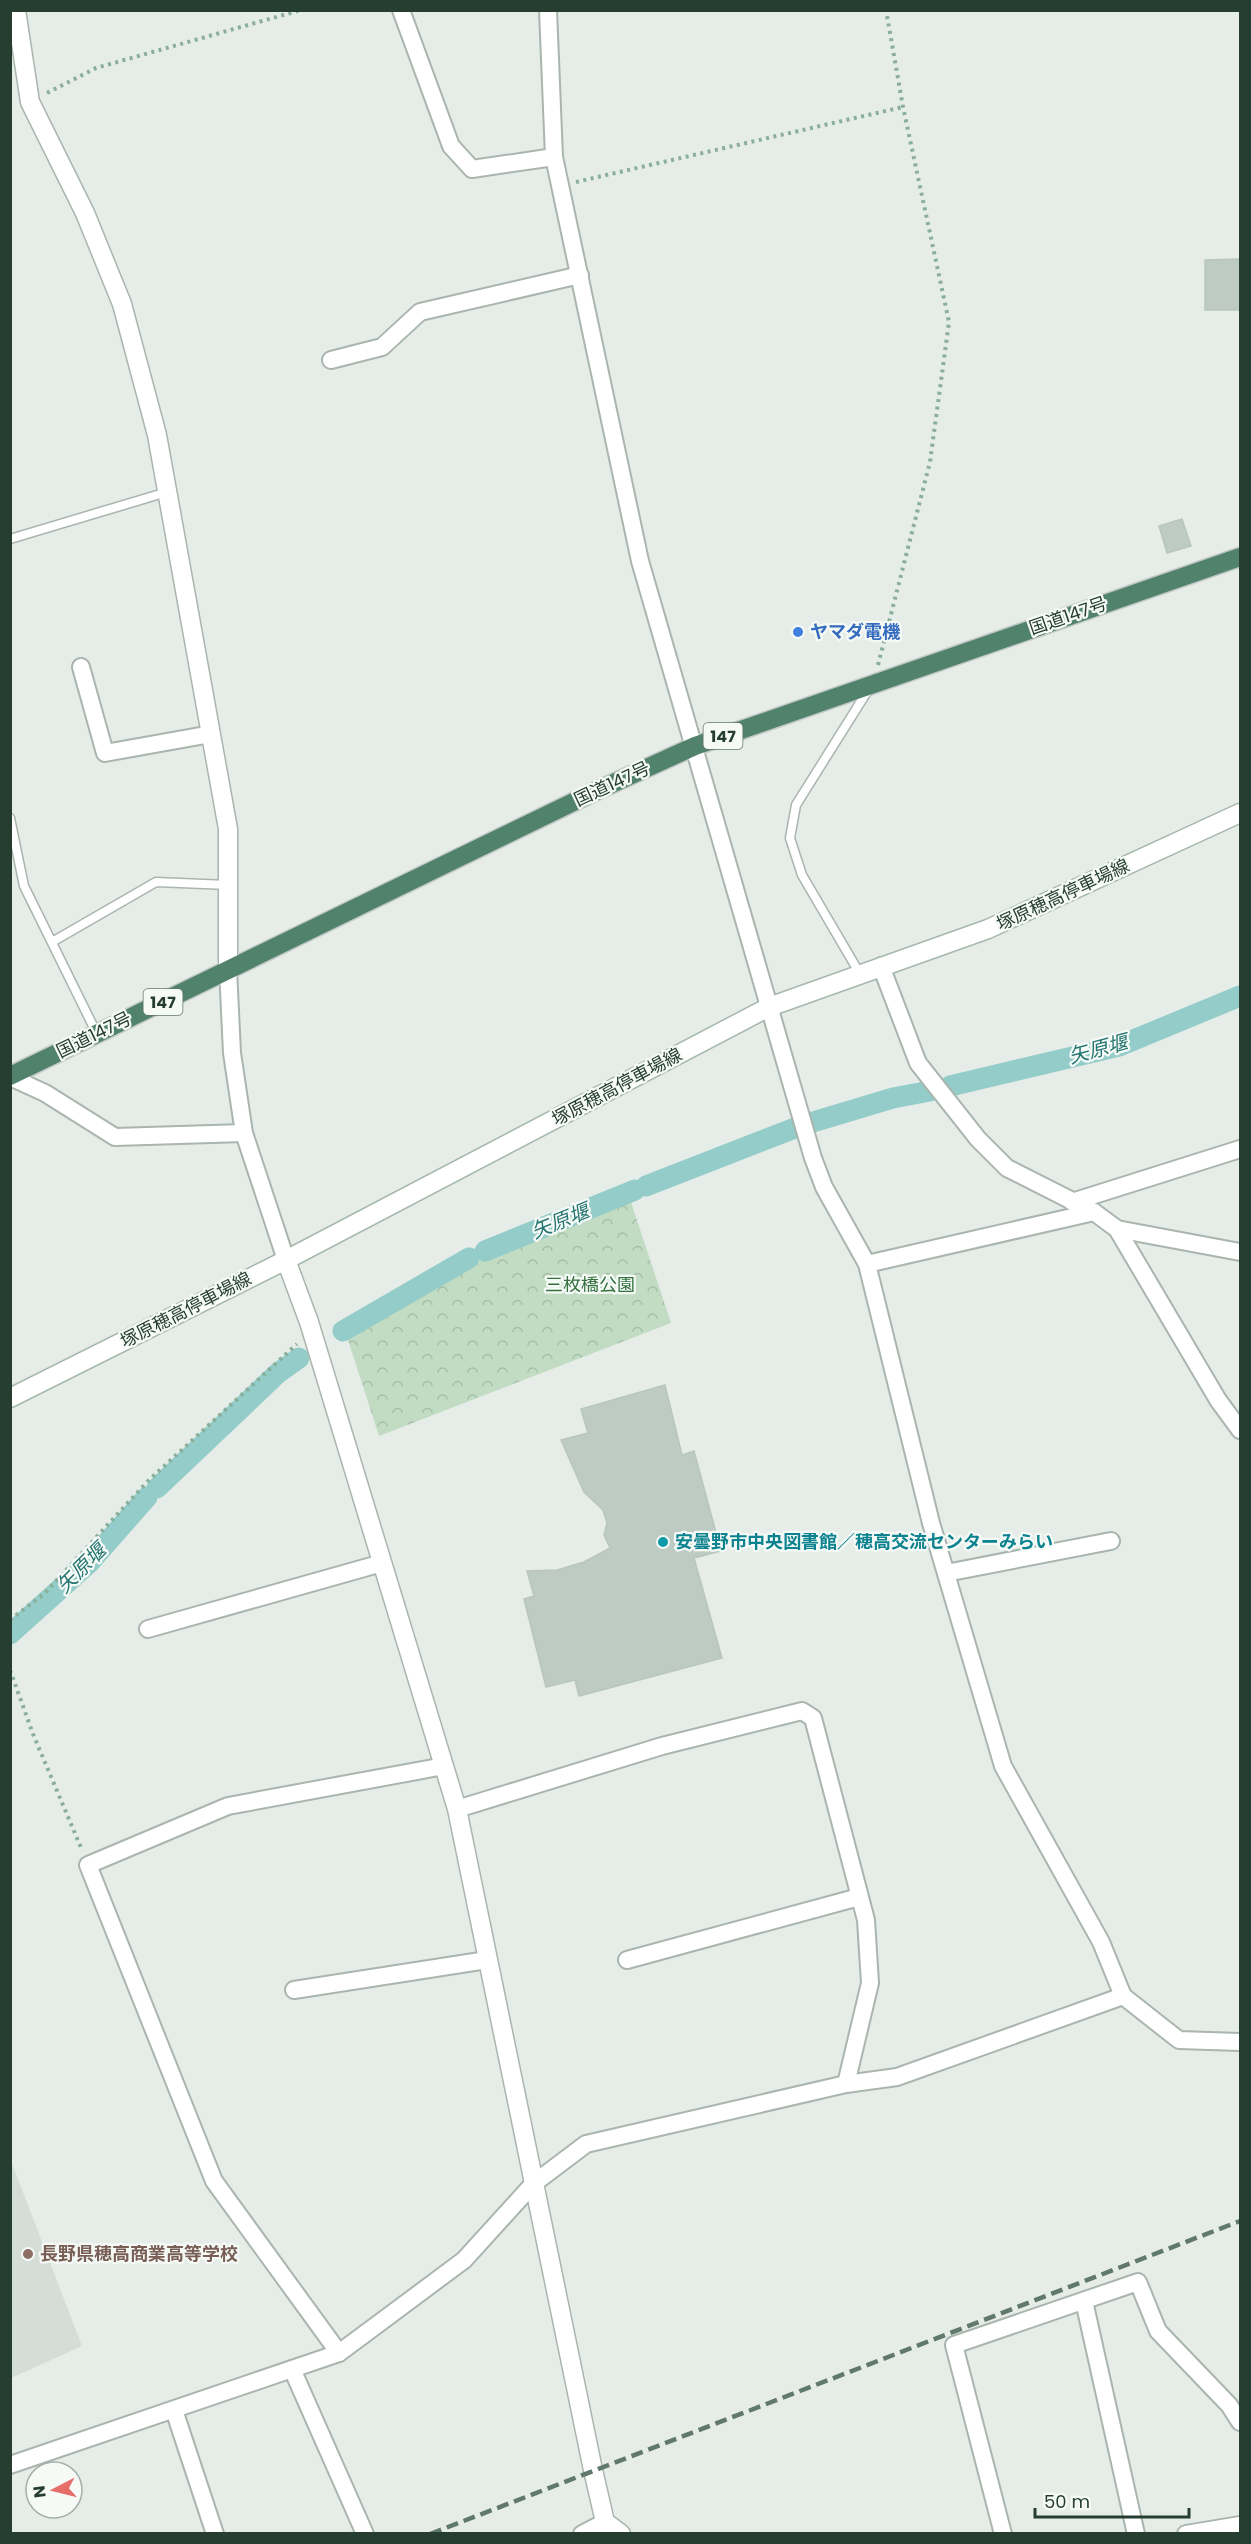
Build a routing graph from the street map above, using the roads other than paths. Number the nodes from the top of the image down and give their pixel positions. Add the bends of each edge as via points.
1 (16, 10) edge
2 (401, 10) edge
3 (548, 10) edge
4 (554, 157) junction
5 (580, 275) junction
6 (331, 360) dead end
7 (167, 492) junction
8 (10, 538) edge
9 (1240, 556) edge
10 (81, 667) dead end
11 (873, 682) junction
12 (211, 734) junction
13 (695, 746) junction
14 (1240, 813) edge
15 (10, 818) edge
16 (13, 836) edge
17 (228, 885) junction
18 (52, 942) junction
19 (881, 966) junction
20 (228, 969) junction
21 (860, 974) junction
22 (769, 1007) junction
23 (97, 1034) junction
24 (10, 1076) edge
25 (244, 1133) junction
26 (1240, 1149) edge
27 (1072, 1202) junction
28 (1094, 1212) junction
29 (1117, 1229) junction
30 (1240, 1252) edge
31 (286, 1260) junction
32 (867, 1264) junction
33 (10, 1398) edge
34 (1240, 1430) edge
35 (1111, 1541) dead end
36 (382, 1563) junction
37 (946, 1573) junction
38 (148, 1629) dead end
39 (444, 1766) junction
40 (457, 1809) junction
41 (859, 1897) junction
42 (488, 1960) junction
43 (627, 1960) dead end
44 (294, 1990) dead end
45 (1123, 1996) junction
46 (1240, 2042) edge
47 (846, 2084) junction
48 (533, 2184) junction
49 (1084, 2301) junction
50 (339, 2354) junction
51 (292, 2369) junction
52 (174, 2410) junction
53 (1240, 2422) edge
54 (10, 2465) edge
55 (605, 2522) junction
56 (1240, 2525) edge
57 (215, 2534) edge
58 (365, 2534) edge
59 (582, 2534) edge
60 (621, 2534) edge
61 (1003, 2534) edge
62 (1136, 2534) edge
63 (1186, 2534) edge

1 - 7 street via 30,102 85,213 122,304 157,435
2 - 4 street via 451,146 472,169
3 - 4 street
4 - 5 street
5 - 6 street via 420,312 382,347
5 - 13 street via 640,561
7 - 8 lane
7 - 12 street
9 - 11 highway, 国道147号 / 147
10 - 12 street via 105,753
11 - 13 highway, 国道147号 / 147
11 - 21 lane via 796,805 790,838 802,875
12 - 17 street via 228,829
13 - 20 highway, 国道147号 / 147
13 - 22 street
14 - 19 street, 塚原穂高停車場線 via 988,929
15 - 16 lane
16 - 18 lane via 24,886
17 - 18 lane via 156,882
17 - 20 street
18 - 23 lane
19 - 21 street, 塚原穂高停車場線
19 - 27 street via 918,1063 978,1139 1007,1168
20 - 23 highway, 国道147号 / 147
20 - 25 street via 232,1053
21 - 22 street, 塚原穂高停車場線
22 - 31 street, 塚原穂高停車場線
22 - 32 street via 824,1187
23 - 24 highway, 国道147号 / 147
24 - 25 street via 115,1137
25 - 31 street
26 - 27 street
27 - 28 street
28 - 29 street
28 - 32 street
29 - 30 street
29 - 34 street via 1218,1401
31 - 33 street, 塚原穂高停車場線
31 - 36 street via 309,1322
32 - 37 street
35 - 37 street
36 - 38 street
36 - 39 street
37 - 45 street via 1003,1766 1101,1942
39 - 40 street
39 - 50 street via 228,1806 88,1864 214,2181
40 - 41 street via 662,1746 802,1712 813,1718
40 - 42 street
41 - 43 street
41 - 47 street via 866,1920 870,1983
42 - 44 street
42 - 48 street
45 - 46 street via 1179,2040
45 - 47 street via 897,2077
47 - 48 street via 586,2144
48 - 50 street via 464,2260
48 - 55 street
49 - 53 street via 1138,2282 1158,2331 1230,2405
49 - 61 street via 954,2345
49 - 62 street
50 - 51 street
51 - 52 street
51 - 58 street
52 - 54 street
52 - 57 street
55 - 59 street
55 - 60 street
56 - 63 street

